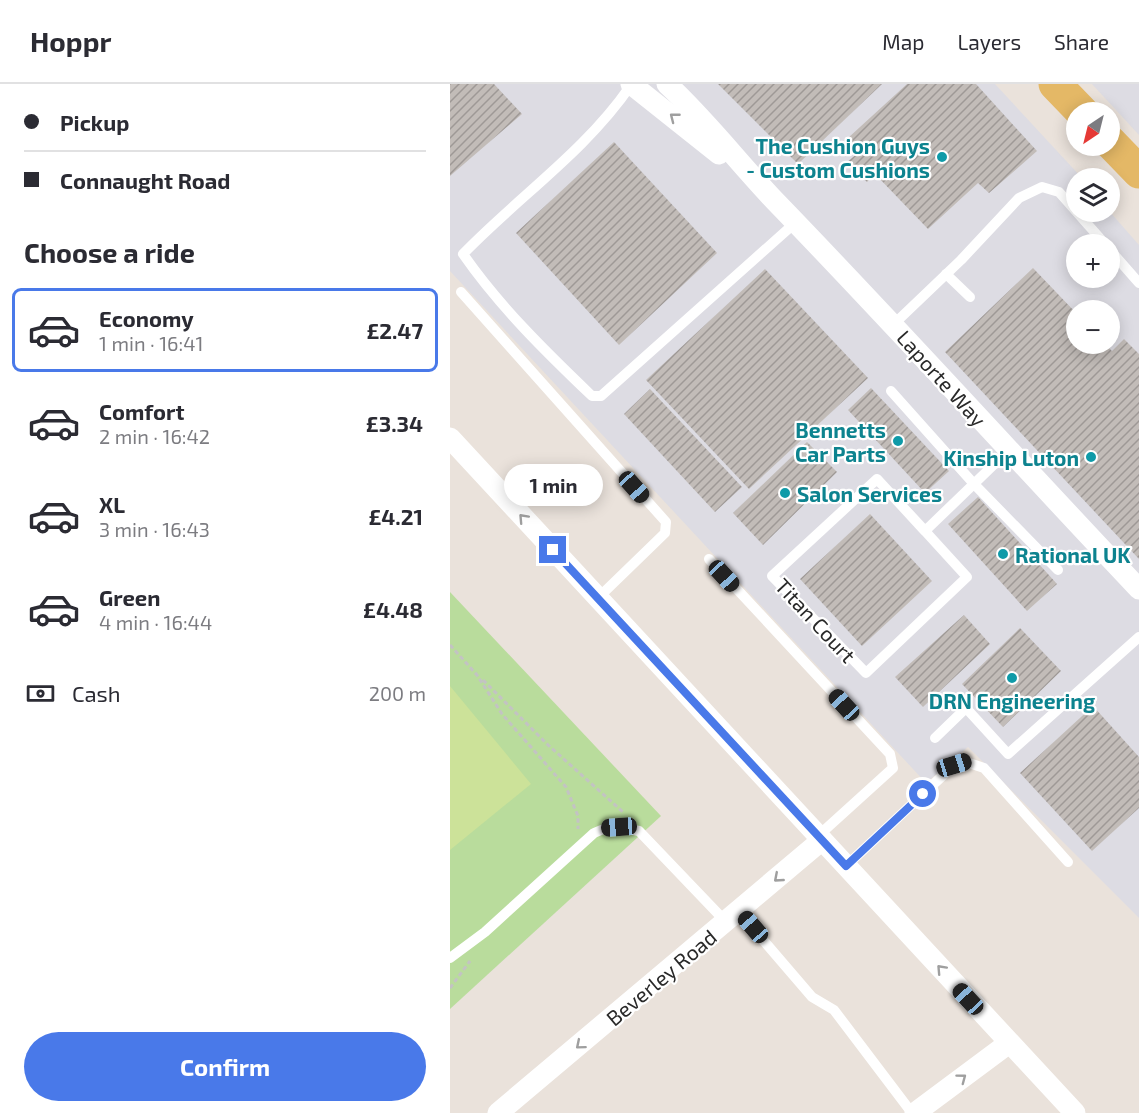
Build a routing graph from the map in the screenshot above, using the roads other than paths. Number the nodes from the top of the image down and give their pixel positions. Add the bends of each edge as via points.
1 (631, 84) edge
2 (667, 84) edge
3 (1055, 84) edge
4 (1072, 102) edge
5 (1120, 152) edge
6 (1139, 172) edge
7 (768, 194) junction
8 (796, 222) junction
9 (1096, 234) edge
10 (1120, 261) edge
11 (946, 274) junction
12 (1139, 283) edge
13 (461, 292) dead end
14 (970, 297) dead end
15 (894, 324) junction
16 (891, 391) dead end
17 (450, 438) edge
18 (1008, 451) junction
19 (974, 484) junction
20 (925, 531) junction
21 (709, 559) dead end
22 (1058, 570) dead end
23 (1139, 588) edge
24 (598, 598) junction
25 (1139, 637) edge
26 (935, 738) dead end
27 (820, 838) junction
28 (1068, 862) dead end
29 (846, 866) junction
30 (733, 917) junction
31 (450, 958) edge
32 (1009, 1043) junction
33 (498, 1113) edge
34 (913, 1113) edge
35 (1075, 1113) edge

7 -> 1 street, Laporte Way
1 - 8 lane via 616,107 580,145 463,254 558,364 591,396 601,396
2 - 7 street, Laporte Way via 692,106
3 - 4 main road
5 - 6 main road
7 - 8 street, Laporte Way
8 - 15 street, Laporte Way
9 - 11 lane via 1059,192 1042,187 1019,198
10 - 12 lane
11 - 14 lane
11 - 15 lane
13 - 24 lane via 666,522 665,533
15 - 18 street, Laporte Way
16 - 19 lane
24 -> 17 street
18 - 19 lane
18 - 23 street, Laporte Way
19 - 20 lane
19 - 22 lane
20 - 20 lane, Titan Court via 967,577 866,673 772,576 877,478
21 - 27 lane via 890,754 893,768
24 - 27 street
25 - 26 lane via 1008,754 966,708
27 - 29 street
27 -> 30 street, Beverley Road
28 - 29 lane via 984,768 966,762 954,765
32 -> 29 street
30 - 31 lane via 639,831 606,828 594,833 485,932
30 -> 33 street, Beverley Road
30 - 34 lane via 812,997 834,1010
34 -> 32 street
32 - 35 street

